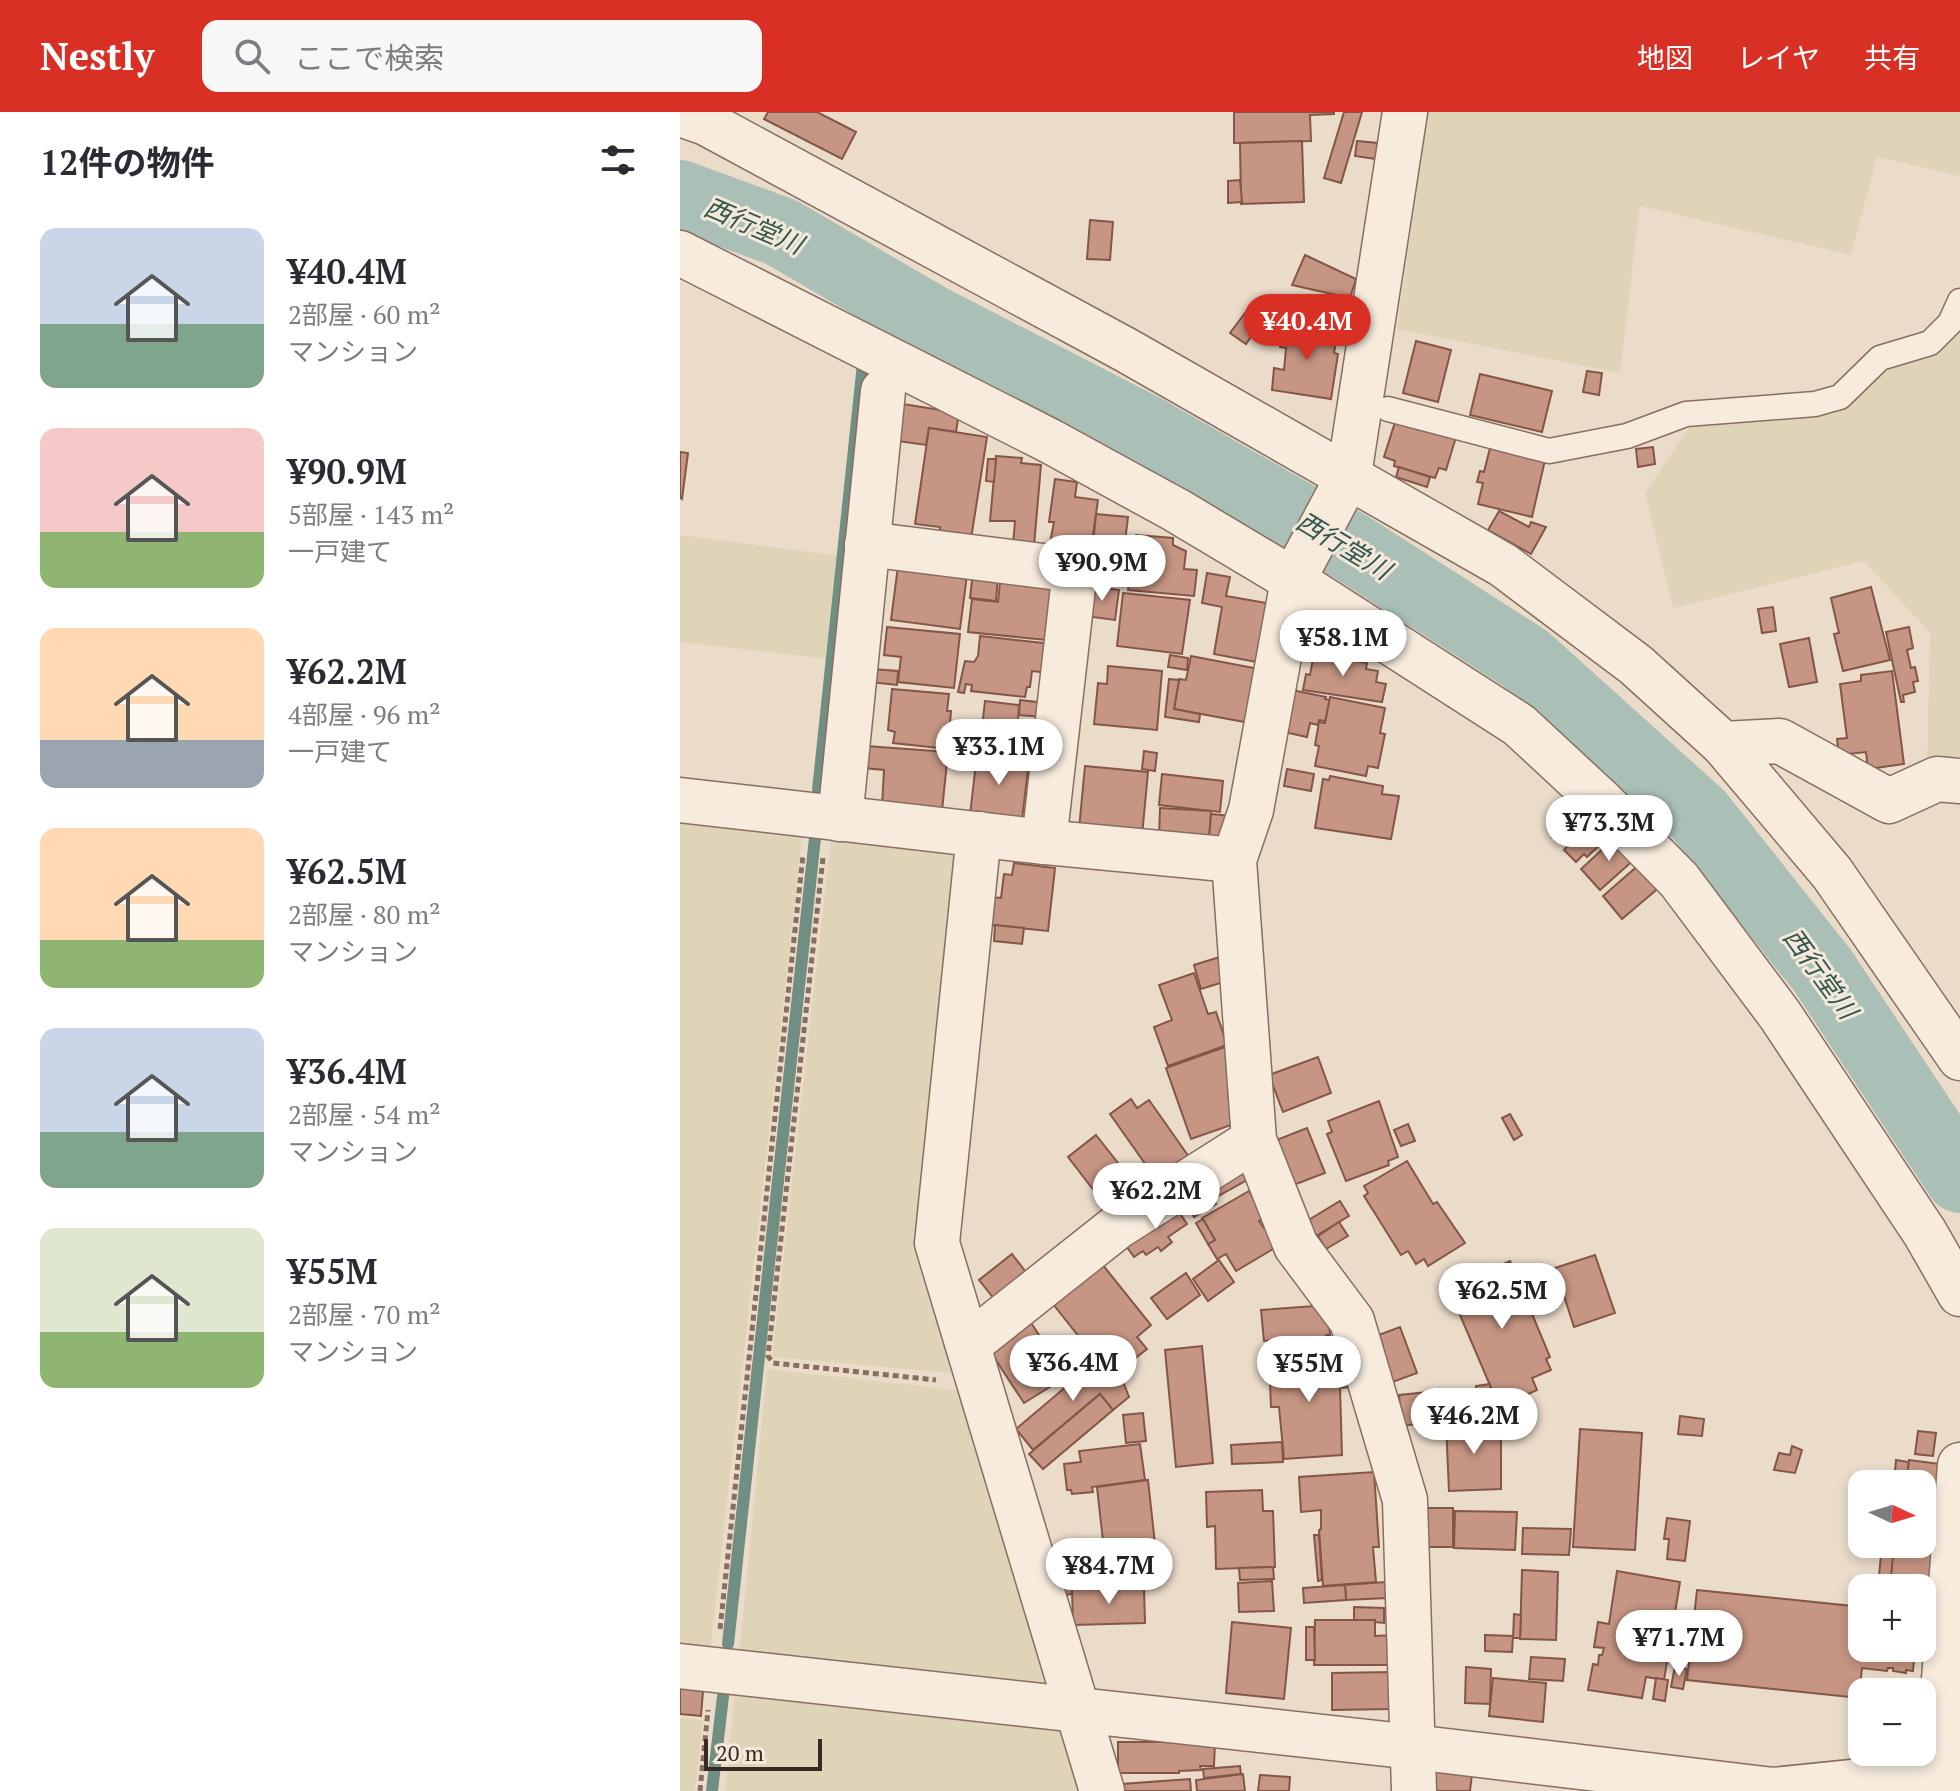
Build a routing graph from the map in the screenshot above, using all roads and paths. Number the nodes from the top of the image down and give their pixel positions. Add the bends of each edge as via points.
1 (1405, 112) edge
2 (680, 114) edge
3 (680, 253) edge
4 (1960, 301) edge
5 (883, 391) dead end
6 (1388, 409) dead end
7 (1346, 481) junction
8 (867, 544) junction
9 (1295, 577) junction
10 (1723, 744) junction
11 (1960, 781) edge
12 (680, 800) edge
13 (825, 817) junction
14 (979, 834) junction
15 (1044, 842) junction
16 (1234, 860) junction
17 (1960, 1058) edge
18 (1254, 1140) junction
19 (1960, 1294) edge
20 (974, 1365) junction
21 (1960, 1465) edge
22 (703, 1668) edge
23 (1079, 1711) junction
24 (1413, 1747) junction
25 (1948, 1772) edge
26 (700, 1791) edge
27 (1102, 1791) edge
28 (1414, 1791) edge

1 - 7 street
2 - 7 street via 706,123 1126,350
3 - 9 street via 1050,441
4 - 6 lane via 1950,323 1930,343 1880,358 1840,397 1815,404 1686,414 1627,436 1549,451
5 - 8 street
7 - 9 street
7 - 10 street via 1503,565 1636,665
8 - 13 street
8 - 15 street via 1075,570
9 - 16 street via 1251,810
9 - 19 street via 1519,725 1679,880 1780,1015
10 - 11 street via 1780,741 1889,801 1937,779
10 - 17 street via 1832,873
12 - 13 street
13 - 14 street
13 - 20 path via 768,1356 773,1363
13 - 22 path
14 - 15 street
14 - 20 street via 937,1243
15 - 16 street
16 - 18 street
18 - 20 street via 1117,1227
18 - 24 street via 1296,1246 1352,1321 1405,1500
20 - 23 street
21 - 25 street
22 - 23 street
22 - 26 path
23 - 24 street
23 - 27 street
24 - 25 street via 1773,1790
24 - 28 street

